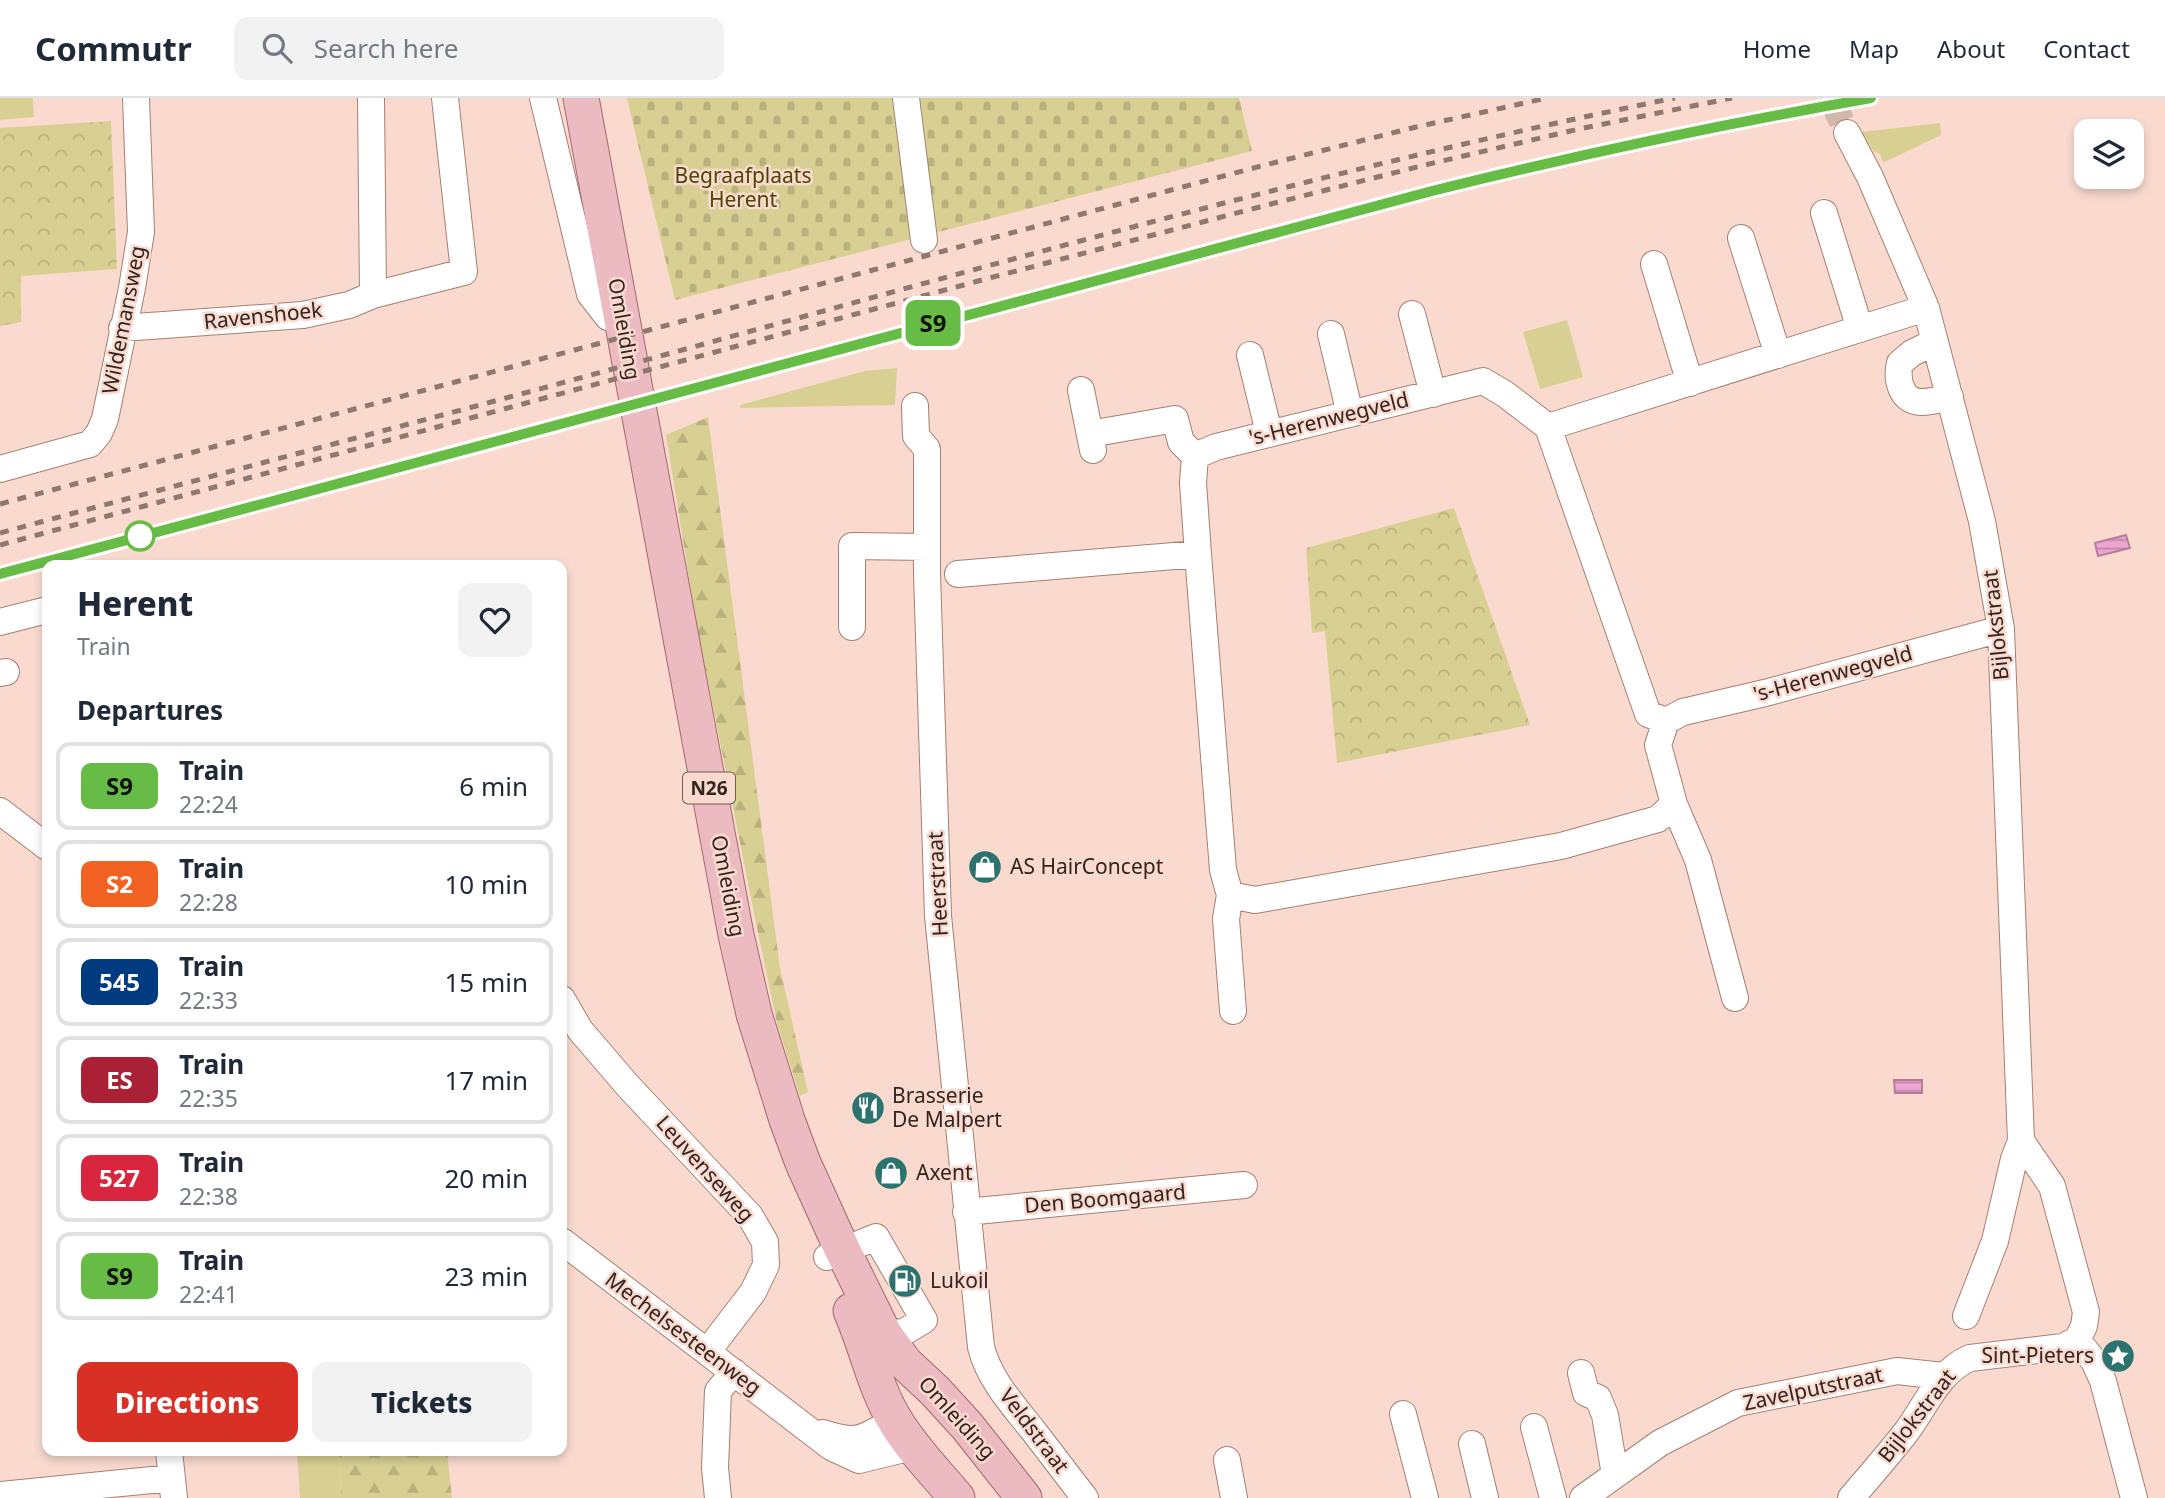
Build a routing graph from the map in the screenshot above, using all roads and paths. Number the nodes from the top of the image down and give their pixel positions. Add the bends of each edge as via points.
1 (136, 98) edge
2 (370, 98) edge
3 (445, 98) edge
4 (543, 98) edge
5 (570, 98) edge
6 (581, 98) edge
7 (906, 98) edge
8 (1847, 133) tunnel mouth
9 (1824, 213) dead end
10 (1741, 238) dead end
11 (925, 240) dead end
12 (1654, 264) dead end
13 (373, 295) junction
14 (1926, 308) junction
15 (1412, 314) dead end
16 (608, 317) junction
17 (122, 328) junction
18 (1860, 329) junction
19 (1331, 334) dead end
20 (1935, 342) junction
21 (1250, 355) dead end
22 (1778, 355) junction
23 (1690, 383) junction
24 (1081, 390) dead end
25 (1433, 394) junction
26 (1950, 397) junction
27 (915, 406) dead end
28 (1350, 414) junction
29 (1548, 427) junction
30 (1269, 433) junction
31 (1195, 456) junction
32 (0, 469) edge
33 (927, 547) junction
34 (1198, 554) junction
35 (958, 574) dead end
36 (42, 611) edge
37 (0, 622) edge
38 (852, 627) dead end
39 (2001, 629) junction
40 (1666, 721) junction
41 (1674, 804) junction
42 (0, 811) edge
43 (42, 843) edge
44 (1230, 895) junction
45 (1735, 998) dead end
46 (567, 1008) edge
47 (1233, 1011) dead end
48 (2021, 1141) junction
49 (1244, 1185) dead end
50 (966, 1212) junction
51 (567, 1245) edge
52 (835, 1253) junction
53 (1966, 1316) dead end
54 (873, 1335) junction
55 (2077, 1340) junction
56 (707, 1352) junction
57 (986, 1363) joint
58 (734, 1372) junction
59 (1581, 1373) dead end
60 (1943, 1376) junction
61 (1403, 1414) dead end
62 (894, 1420) junction
63 (805, 1426) junction
64 (967, 1426) junction
65 (1534, 1427) dead end
66 (1472, 1444) dead end
67 (915, 1449) junction
68 (170, 1456) edge
69 (1227, 1460) dead end
70 (1615, 1475) junction
71 (173, 1488) edge
72 (1016, 1494) edge
73 (0, 1495) edge
74 (718, 1498) edge
75 (957, 1498) edge
76 (1085, 1498) edge
77 (1234, 1498) edge
78 (1425, 1498) edge
79 (1485, 1498) edge
80 (1553, 1498) edge
81 (1583, 1498) edge
82 (1851, 1498) edge
83 (2134, 1498) edge

1 - 17 street, Wildemansweg via 141,232
2 - 13 street
3 - 13 street, Ravenshoek via 464,272
4 - 16 street via 590,294
5 - 16 main road, Omleiding / N26
6 - 52 main road, Omleiding / N26 via 754,1014
7 - 11 street
8 - 14 street, Bijlokstraat
9 - 18 street
10 - 22 street
12 - 23 street
13 - 17 street, Ravenshoek via 303,315
14 - 18 street
14 - 20 street, Bijlokstraat
15 - 25 street
16 - 52 main road, Omleiding / N26 via 729,975 773,1127 796,1188
17 - 32 street, Wildemansweg via 105,419 90,444
18 - 22 street
19 - 28 street
20 - 26 street, Bijlokstraat
20 - 26 street via 1900,363 1898,382 1916,402
21 - 30 street
22 - 23 street
23 - 29 street
24 - 31 street via 1092,442 1175,419 1181,442
25 - 28 street, 's-Herenwegveld
25 - 29 street, 's-Herenwegveld via 1483,381
26 - 39 street, Bijlokstraat via 1982,521
27 - 33 street, Heerstraat via 916,436 927,449
28 - 30 street, 's-Herenwegveld
29 - 40 street via 1648,714
30 - 31 street, 's-Herenwegveld
31 - 34 street
33 - 38 street via 852,546
33 - 50 street, Heerstraat via 938,916
34 - 35 street
34 - 44 street via 1223,870
36 - 37 street
39 - 40 street, 's-Herenwegveld via 1683,712
39 - 48 street, Bijlokstraat
40 - 41 street via 1658,745
41 - 44 street via 1658,819 1561,846 1255,900
41 - 45 street via 1698,860
42 - 43 street
44 - 47 street via 1226,919
46 - 56 street, Leuvenseweg via 628,1086 750,1216 765,1242 766,1265 753,1292
48 - 53 street, Bijlokstraat via 1995,1241
48 - 55 street via 2052,1186 2086,1312
49 - 50 street, Den Boomgaard
50 - 57 street, Heerstraat
51 - 56 street, Mechelsesteenweg
52 - 54 main road, Omleiding / N26
54 - 62 main road, Omleiding / N26 via 881,1390
54 - 64 main road, Omleiding / N26
55 - 60 street, Bijlokstraat via 2063,1347 1970,1358
55 - 83 street via 2103,1381
56 - 58 street, Mechelsesteenweg
57 - 76 street, Veldstraat
58 - 63 street, Mechelsesteenweg
58 - 74 street via 718,1391
59 - 70 street via 1586,1393 1598,1398 1605,1415
60 - 70 street, Zavelputstraat via 1897,1371 1738,1403 1660,1443
60 - 82 street, Bijlokstraat via 1909,1427
61 - 78 street
62 - 63 street, Mechelsesteenweg via 858,1440 842,1440
62 - 64 main road via 925,1409 940,1411
62 - 67 main road, Omleiding / N26
63 - 67 street, Mechelsesteenweg via 831,1447 859,1460
64 - 72 main road, Omleiding / N26
65 - 80 street
66 - 79 street
67 - 75 main road, N26
68 - 71 street
69 - 77 street
70 - 81 street, Zavelputstraat
71 - 73 street

